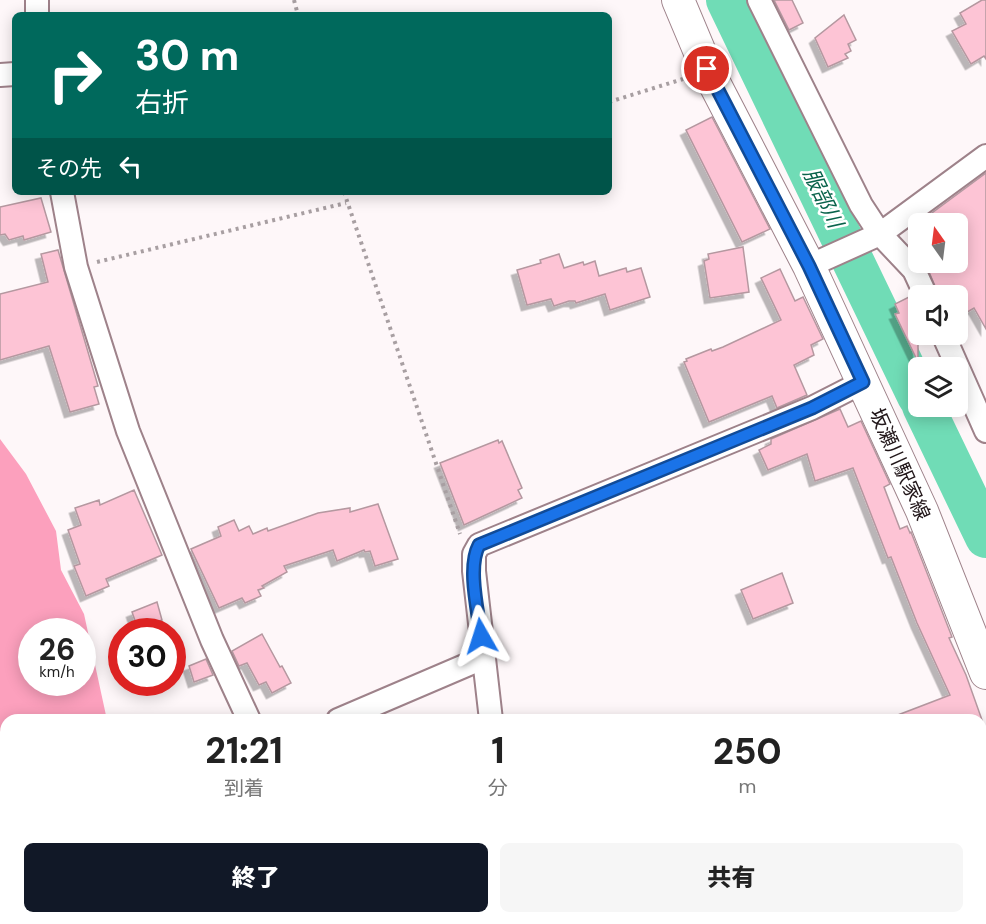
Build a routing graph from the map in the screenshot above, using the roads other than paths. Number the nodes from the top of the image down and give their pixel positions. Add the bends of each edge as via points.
1 (678, 0) edge
2 (759, 0) edge
3 (986, 156) edge
4 (63, 195) edge
5 (871, 237) junction
6 (816, 262) junction
7 (921, 285) edge
8 (948, 345) edge
9 (863, 382) junction
10 (986, 431) edge
11 (483, 658) junction
12 (986, 673) edge
13 (246, 714) edge
14 (352, 714) edge
15 (490, 714) edge

1 - 6 main road, 坂瀬川駅家線 via 707,69
2 - 5 street via 861,205
3 - 5 street
4 - 13 street via 76,267 128,431 212,640
5 - 6 street
5 - 7 street via 914,270
6 - 9 main road, 坂瀬川駅家線
8 - 10 street
9 - 11 street via 812,408 479,545 474,554 474,571
9 - 12 main road, 坂瀬川駅家線 via 922,511
11 - 14 street
11 - 15 street

